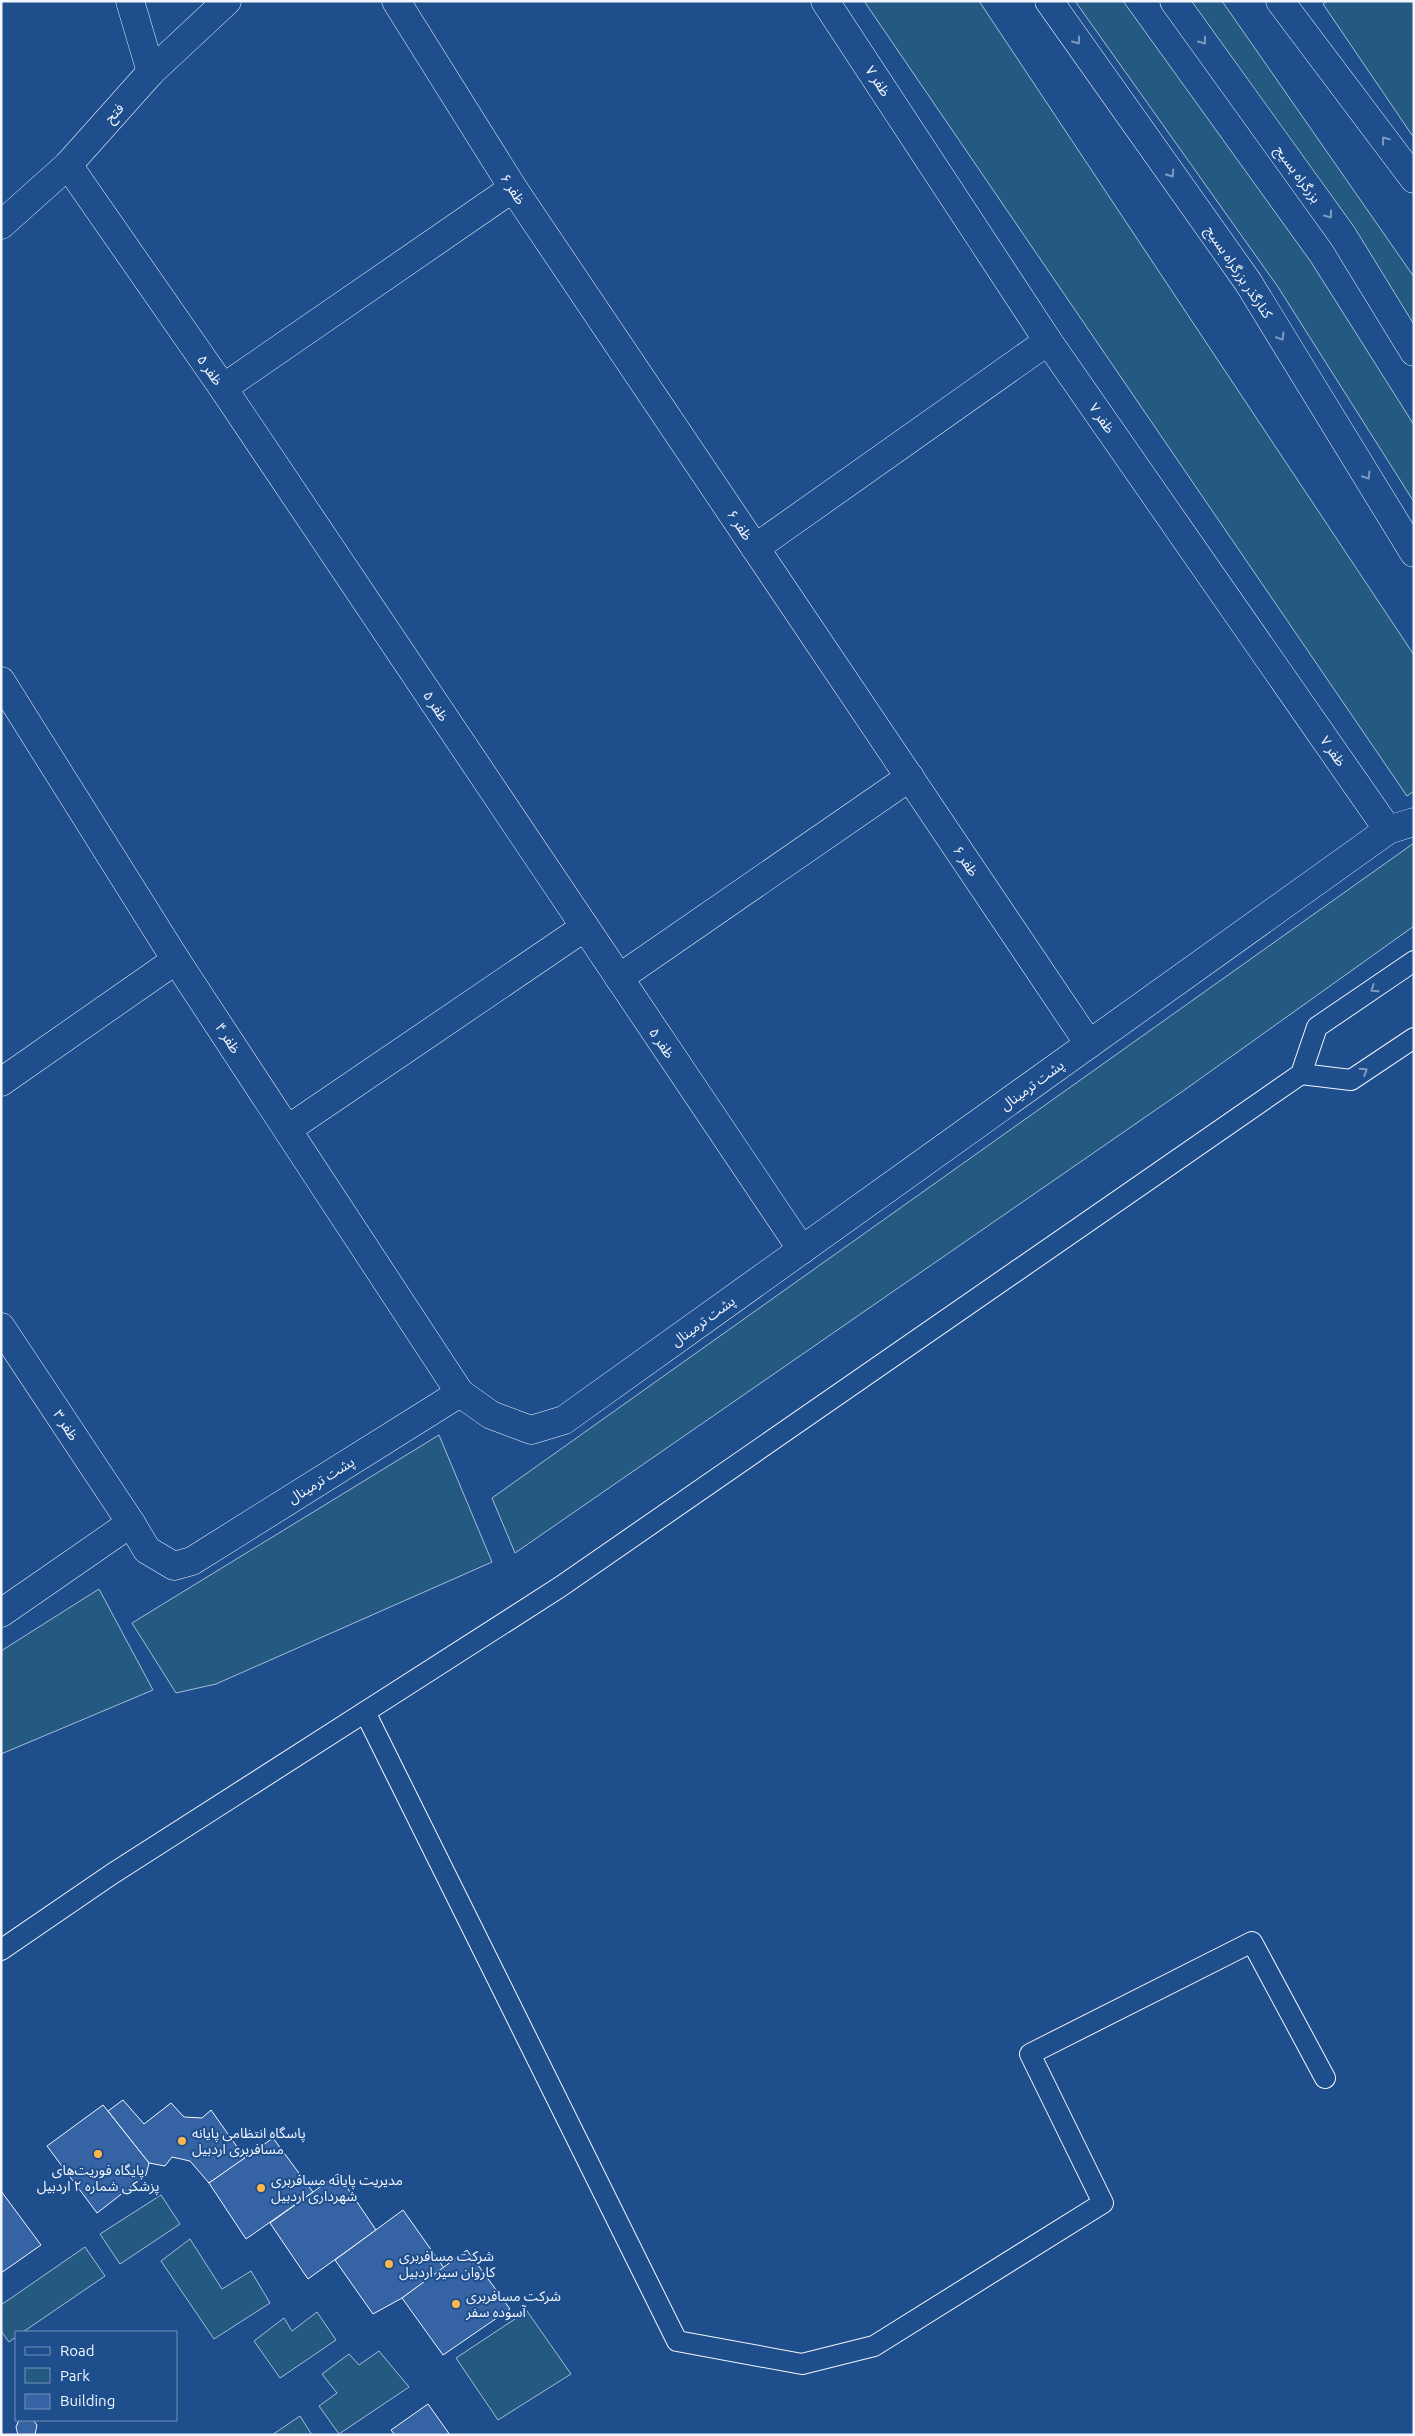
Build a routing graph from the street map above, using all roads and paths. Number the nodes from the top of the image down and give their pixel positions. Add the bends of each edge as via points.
1 (130, 1) edge
2 (228, 1) edge
3 (396, 1) edge
4 (825, 1) edge
5 (1049, 1) edge
6 (1174, 1) edge
7 (1280, 1) edge
8 (151, 72) junction
9 (68, 165) junction
10 (1414, 179) edge
11 (513, 188) junction
12 (1, 225) edge
13 (1048, 341) junction
14 (1414, 352) edge
15 (223, 388) junction
16 (755, 548) junction
17 (1414, 553) edge
18 (1, 681) edge
19 (910, 777) junction
20 (1414, 822) edge
21 (1388, 830) junction
22 (585, 927) junction
23 (176, 960) junction
24 (1414, 961) edge
25 (619, 978) junction
26 (1414, 1038) edge
27 (1089, 1044) junction
28 (1301, 1074) junction
29 (1, 1082) edge
30 (288, 1129) junction
31 (802, 1250) junction
32 (1, 1327) edge
33 (460, 1393) junction
34 (131, 1523) junction
35 (1, 1613) edge
36 (365, 1712) junction
37 (1, 1950) edge
38 (1325, 2078) dead end

1 - 8 main road
2 - 8 main road, فتح
3 - 11 main road, ظفر ۶
4 - 13 main road, ظفر ۷
5 -> 17 main road, کنارگذر بزرگراه بسیج via 1248,282
6 -> 14 main road, بزرگراه بسیج via 1344,236
10 -> 7 main road
8 - 9 main road, فتح
9 - 12 main road, فتح
9 - 15 main road, ظفر ۵
11 - 15 main road
11 - 16 main road, ظفر ۶
13 - 16 main road
13 - 21 main road, ظفر ۷
15 - 22 main road, ظفر ۵
16 - 19 main road, ظفر ۶
18 - 23 main road, ظفر ۴
19 - 25 main road
19 - 27 main road, ظفر ۶
20 - 21 main road, پشت ترمینال
21 - 27 main road, پشت ترمینال
22 - 25 main road, ظفر ۵
22 - 30 main road
23 - 29 main road
23 - 30 main road, ظفر ۴
24 -> 28 lane via 1316,1027
25 - 31 main road, ظفر ۵
28 -> 26 lane via 1351,1080
27 - 31 main road, پشت ترمینال
28 - 36 lane via 560,1587
30 - 33 main road, ظفر ۴
31 - 33 main road, پشت ترمینال via 564,1420 531,1430 491,1415
32 - 34 main road, ظفر ۳
33 - 34 main road, پشت ترمینال via 192,1561 174,1566 147,1550
34 - 35 main road
36 - 37 lane via 112,1874
36 - 38 lane via 677,2341 802,2364 874,2346 1103,2203 1030,2054 1252,1942

